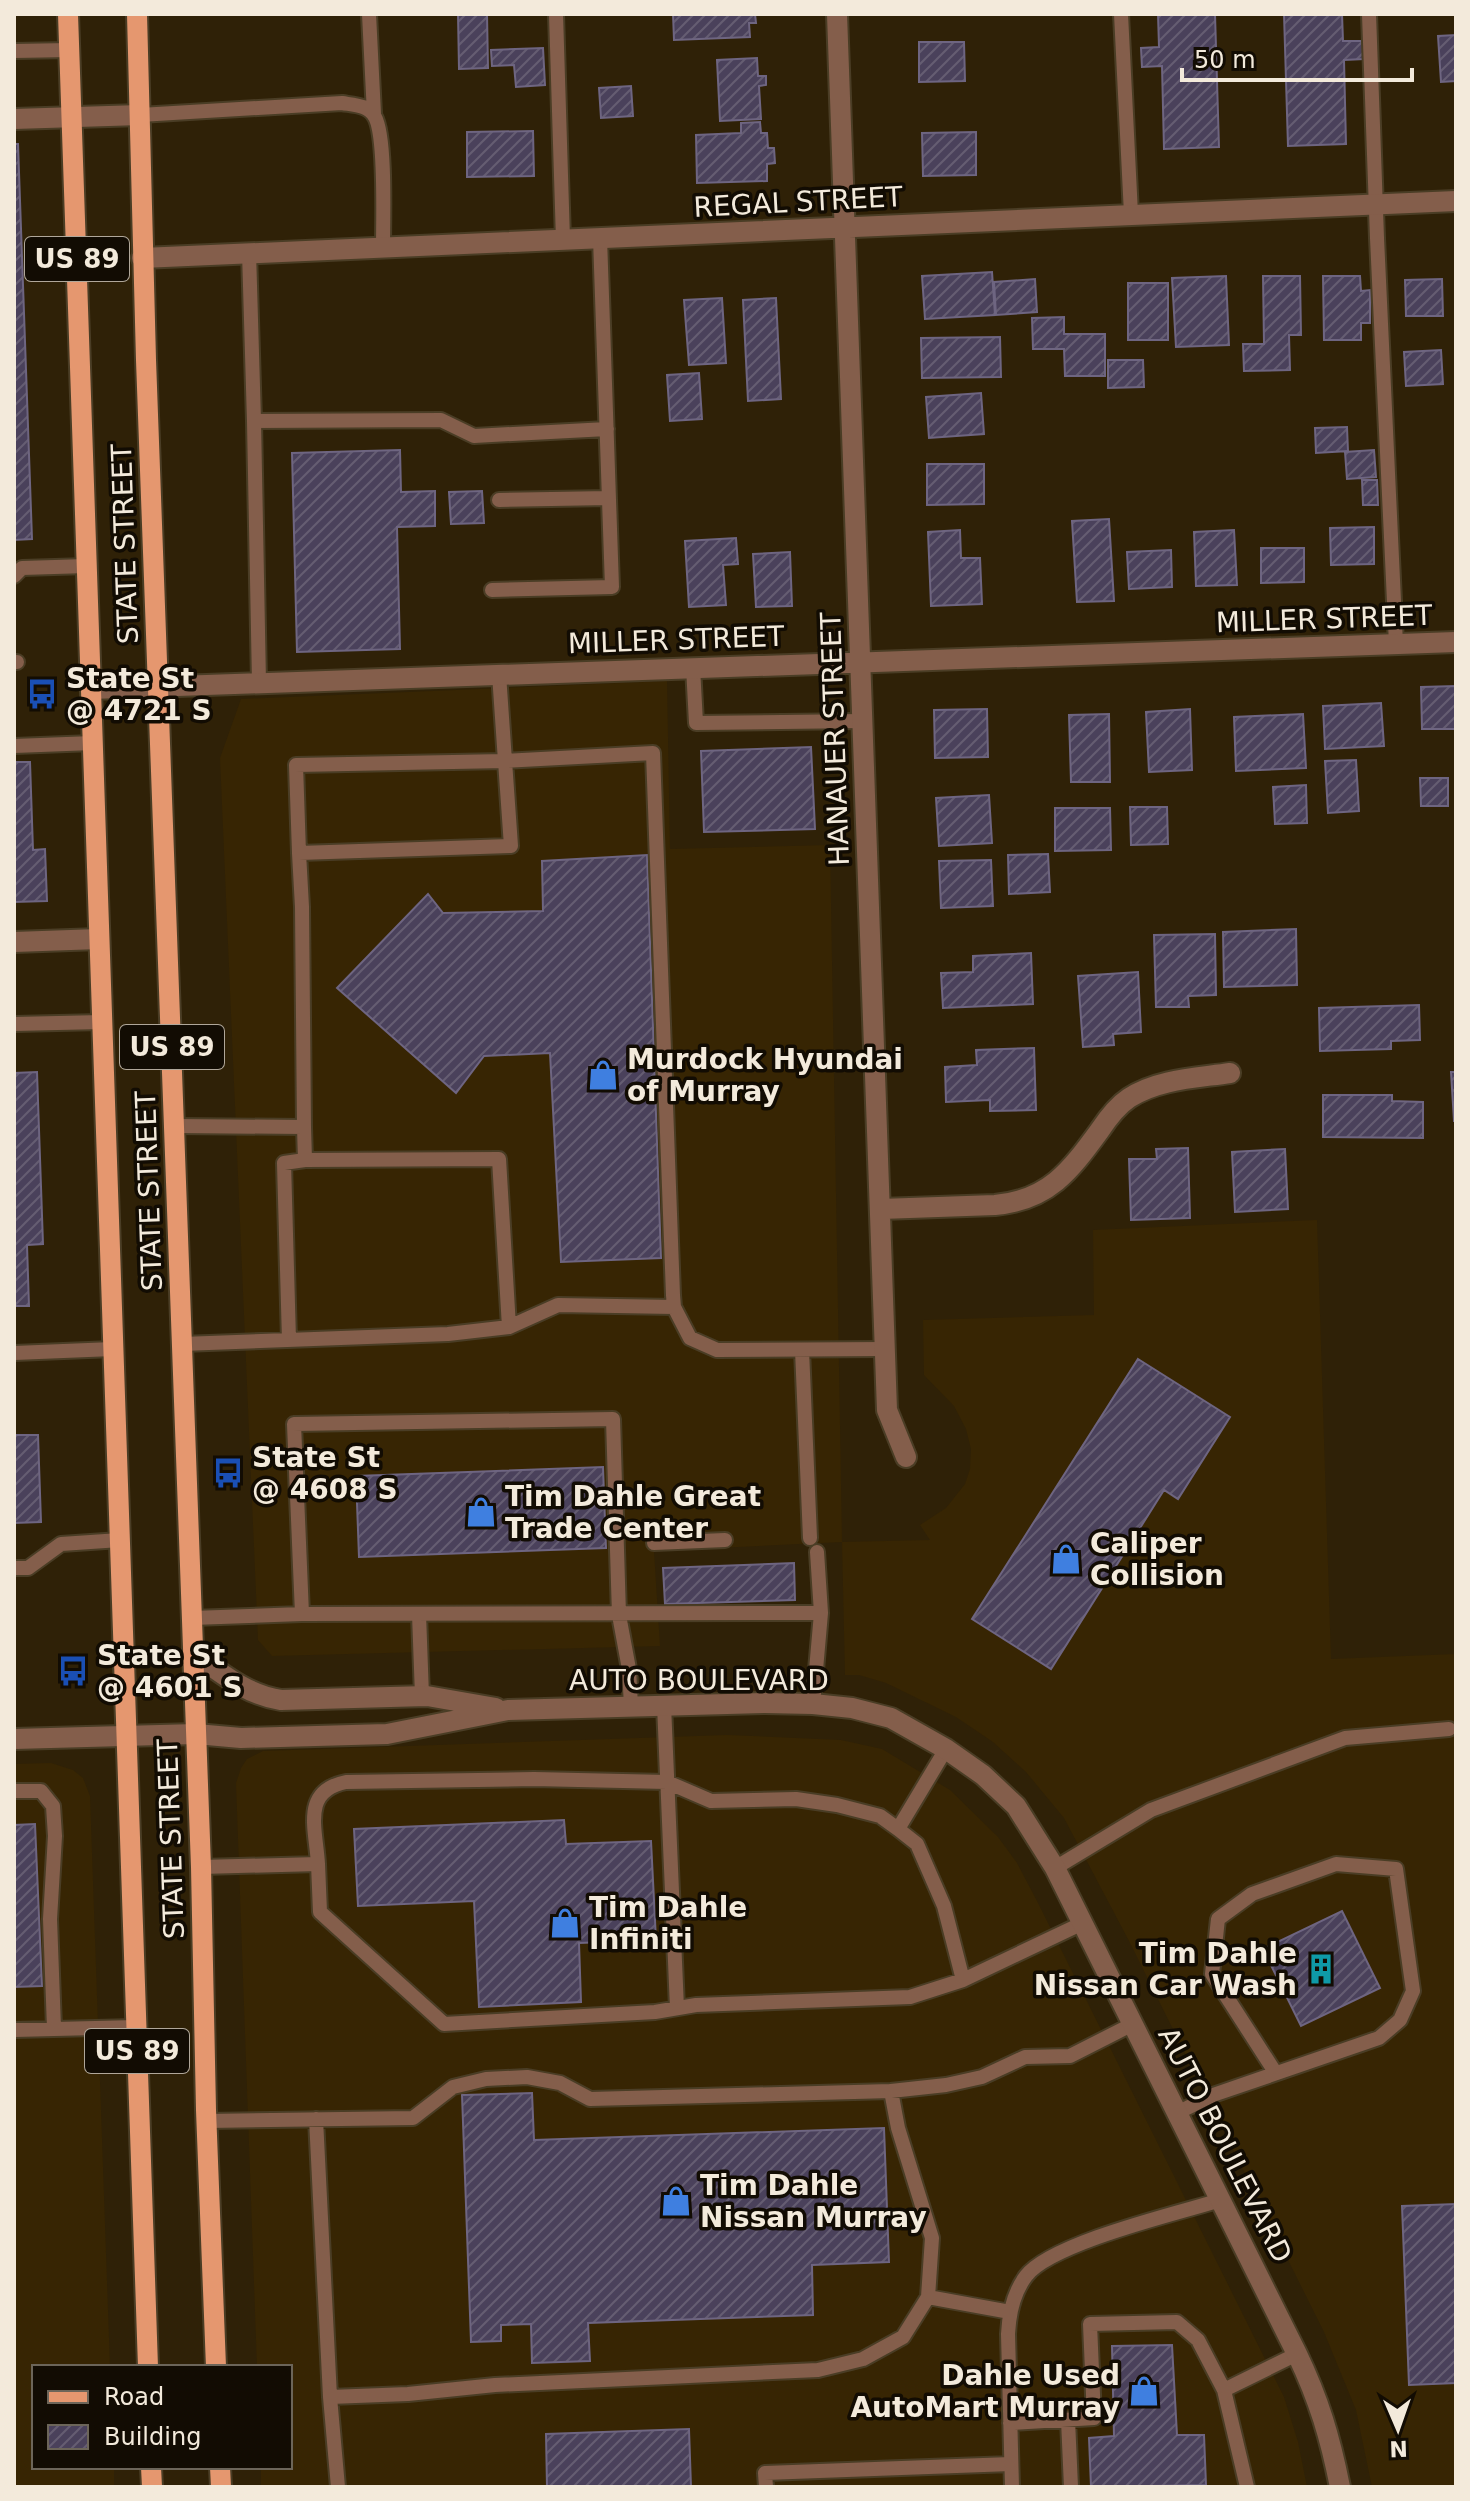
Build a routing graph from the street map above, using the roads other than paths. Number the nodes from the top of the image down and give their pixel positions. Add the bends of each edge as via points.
1 (68, 14) edge
2 (137, 14) edge
3 (369, 14) edge
4 (556, 14) edge
5 (837, 14) edge
6 (1121, 14) edge
7 (1369, 14) edge
8 (70, 50) junction
9 (14, 51) edge
10 (374, 114) junction
11 (140, 115) junction
12 (72, 117) junction
13 (14, 119) edge
14 (1456, 201) edge
15 (1375, 205) junction
16 (1131, 214) junction
17 (843, 228) junction
18 (600, 238) junction
19 (563, 240) junction
20 (383, 246) junction
21 (249, 252) junction
22 (142, 258) junction
23 (254, 421) junction
24 (607, 429) junction
25 (609, 498) junction
26 (499, 500) dead end
27 (87, 566) junction
28 (14, 576) edge
29 (492, 590) dead end
30 (1456, 642) edge
31 (1396, 644) junction
32 (861, 663) junction
33 (693, 667) junction
34 (499, 674) junction
35 (259, 683) junction
36 (159, 687) junction
37 (91, 689) junction
38 (862, 721) junction
39 (93, 743) junction
40 (14, 746) edge
41 (505, 761) junction
42 (299, 853) junction
43 (99, 939) junction
44 (14, 942) edge
45 (102, 1022) junction
46 (14, 1024) edge
47 (1230, 1073) dead end
48 (175, 1126) junction
49 (304, 1127) junction
50 (305, 1160) junction
51 (881, 1209) junction
52 (674, 1307) junction
53 (509, 1327) junction
54 (289, 1340) junction
55 (182, 1344) junction
56 (113, 1349) junction
57 (886, 1349) junction
58 (802, 1350) junction
59 (14, 1353) edge
60 (906, 1457) dead end
61 (810, 1538) dead end
62 (120, 1540) junction
63 (725, 1540) dead end
64 (654, 1543) dead end
65 (817, 1552) dead end
66 (14, 1568) edge
67 (821, 1613) junction
68 (302, 1614) junction
69 (419, 1614) junction
70 (619, 1615) junction
71 (192, 1618) junction
72 (193, 1653) junction
73 (422, 1696) junction
74 (813, 1704) junction
75 (664, 1705) junction
76 (631, 1706) junction
77 (508, 1710) junction
78 (1449, 1729) dead end
79 (196, 1734) junction
80 (127, 1736) junction
81 (14, 1739) edge
82 (946, 1749) junction
83 (667, 1782) junction
84 (14, 1791) edge
85 (898, 1829) junction
86 (318, 1864) junction
87 (201, 1867) junction
88 (1055, 1868) junction
89 (1083, 1923) junction
90 (963, 1980) junction
91 (677, 2008) junction
92 (1133, 2024) junction
93 (136, 2027) junction
94 (54, 2028) junction
95 (14, 2030) edge
96 (1275, 2072) junction
97 (891, 2091) junction
98 (1177, 2113) junction
99 (316, 2119) junction
100 (206, 2121) junction
101 (1221, 2200) junction
102 (928, 2297) junction
103 (1010, 2312) junction
104 (1297, 2354) junction
105 (148, 2365) edge
106 (216, 2365) edge
107 (1224, 2390) junction
108 (330, 2397) junction
109 (1068, 2420) junction
110 (1010, 2423) junction
111 (1011, 2464) junction
112 (338, 2487) edge
113 (766, 2487) edge
114 (1012, 2487) edge
115 (1071, 2487) edge
116 (1247, 2487) edge
117 (1340, 2487) edge

1 - 8 main road, STATE STREET / US 89
2 - 11 main road, STATE STREET / US 89
3 - 10 lane
4 - 19 lane
5 - 17 street, HANAUER STREET
6 - 16 lane
7 - 15 lane
8 - 9 lane
8 - 12 main road, STATE STREET / US 89
10 - 11 lane via 342,103
10 - 20 lane via 380,134
11 - 12 street
11 - 22 main road, STATE STREET / US 89
12 - 13 street
12 - 27 main road, STATE STREET / US 89
14 - 15 street, REGAL STREET
15 - 16 street, REGAL STREET
15 - 31 lane
16 - 17 street, REGAL STREET
17 - 18 street, REGAL STREET
17 - 32 street, HANAUER STREET
18 - 19 street, REGAL STREET
18 - 24 lane
19 - 20 street, REGAL STREET
20 - 21 street, REGAL STREET
21 - 22 street, REGAL STREET
21 - 23 lane
22 - 36 main road, STATE STREET / US 89
23 - 24 lane via 441,420 474,436
23 - 35 lane
24 - 25 lane
25 - 26 lane
25 - 29 lane via 612,587
27 - 28 lane via 22,568
27 - 37 main road, STATE STREET / US 89
30 - 31 street, MILLER STREET
31 - 32 street, MILLER STREET
32 - 33 street, MILLER STREET
32 - 38 street, HANAUER STREET
33 - 34 street, MILLER STREET
33 - 38 lane via 696,723
34 - 35 street, MILLER STREET
34 - 41 lane
35 - 36 street, MILLER STREET
36 - 37 street, MILLER STREET
36 - 48 main road, STATE STREET / US 89
37 - 39 main road, STATE STREET / US 89
38 - 51 street, HANAUER STREET
39 - 40 lane
39 - 43 main road, STATE STREET / US 89
41 - 42 lane via 296,765
41 - 42 lane via 511,846
41 - 52 lane via 653,753
42 - 49 lane
43 - 44 street
43 - 45 main road, STATE STREET / US 89
45 - 46 lane
45 - 56 main road, STATE STREET / US 89
47 - 51 street via 1156,1086 1126,1100 1064,1175 1034,1196 995,1205
48 - 49 lane
48 - 55 main road, STATE STREET / US 89
49 - 50 lane
50 - 53 lane via 499,1159
50 - 54 lane via 284,1163
51 - 57 street, HANAUER STREET
52 - 53 lane via 558,1305
52 - 58 lane via 690,1338 717,1350
53 - 54 lane
54 - 55 lane
55 - 71 main road, STATE STREET / US 89
56 - 59 lane
56 - 62 main road, STATE STREET / US 89
57 - 58 lane
57 - 60 street, HANAUER STREET via 887,1410
58 - 61 lane
62 - 66 lane via 61,1544 28,1568
62 - 80 main road, STATE STREET / US 89
63 - 64 lane
65 - 67 lane
67 - 70 lane
67 - 74 lane
68 - 69 lane
68 - 70 lane via 294,1424 613,1419
68 - 71 lane
69 - 70 lane
69 - 73 lane
70 - 76 lane
71 - 72 main road, STATE STREET / US 89
72 - 73 street, AUTO BOULEVARD via 265,1698
72 - 79 main road, STATE STREET / US 89
73 - 77 street, AUTO BOULEVARD
74 - 75 street, AUTO BOULEVARD
74 - 82 street, AUTO BOULEVARD via 891,1718
75 - 76 street, AUTO BOULEVARD
75 - 83 lane
76 - 77 street, AUTO BOULEVARD
77 - 79 street, AUTO BOULEVARD via 387,1734
78 - 88 lane via 1345,1738 1151,1810
79 - 80 street, AUTO BOULEVARD
79 - 87 main road, STATE STREET / US 89
80 - 81 street, AUTO BOULEVARD
80 - 93 main road, STATE STREET / US 89
82 - 85 lane
82 - 88 street, AUTO BOULEVARD via 1016,1806
83 - 85 lane via 711,1801 796,1799 837,1805 880,1816
83 - 86 lane via 346,1782 318,1796
83 - 91 lane
84 - 94 lane via 41,1791 53,1806
85 - 90 lane via 917,1844 944,1906
86 - 87 lane
86 - 91 lane via 320,1912 444,2024
87 - 100 main road, STATE STREET / US 89
88 - 89 street, AUTO BOULEVARD
89 - 90 lane
89 - 92 street, AUTO BOULEVARD
90 - 91 lane via 910,1997
92 - 97 lane via 1070,2056 1025,2057 982,2077
92 - 98 street, AUTO BOULEVARD
93 - 94 lane
93 - 105 main road, STATE STREET / US 89
94 - 95 lane
96 - 96 lane via 1379,2038 1400,2020 1413,1991 1396,1869 1336,1864 1252,1894 1218,1919 1212,1974
96 - 98 lane
97 - 99 lane via 590,2099 560,2083 527,2077 453,2087 413,2118
97 - 102 lane via 932,2238
98 - 101 street, AUTO BOULEVARD
99 - 100 lane
99 - 108 lane
100 - 106 main road, STATE STREET / US 89
101 - 103 lane via 1076,2244 1038,2263 1025,2277
101 - 104 street, AUTO BOULEVARD
102 - 103 lane
102 - 108 lane via 903,2337 863,2359 818,2370
103 - 110 lane
104 - 107 lane
104 - 117 street, AUTO BOULEVARD via 1329,2432
107 - 109 lane via 1198,2340 1177,2322 1090,2324 1094,2418
107 - 116 lane
108 - 112 lane
109 - 110 lane
109 - 115 lane
110 - 111 lane
111 - 113 lane via 765,2473
111 - 114 lane

